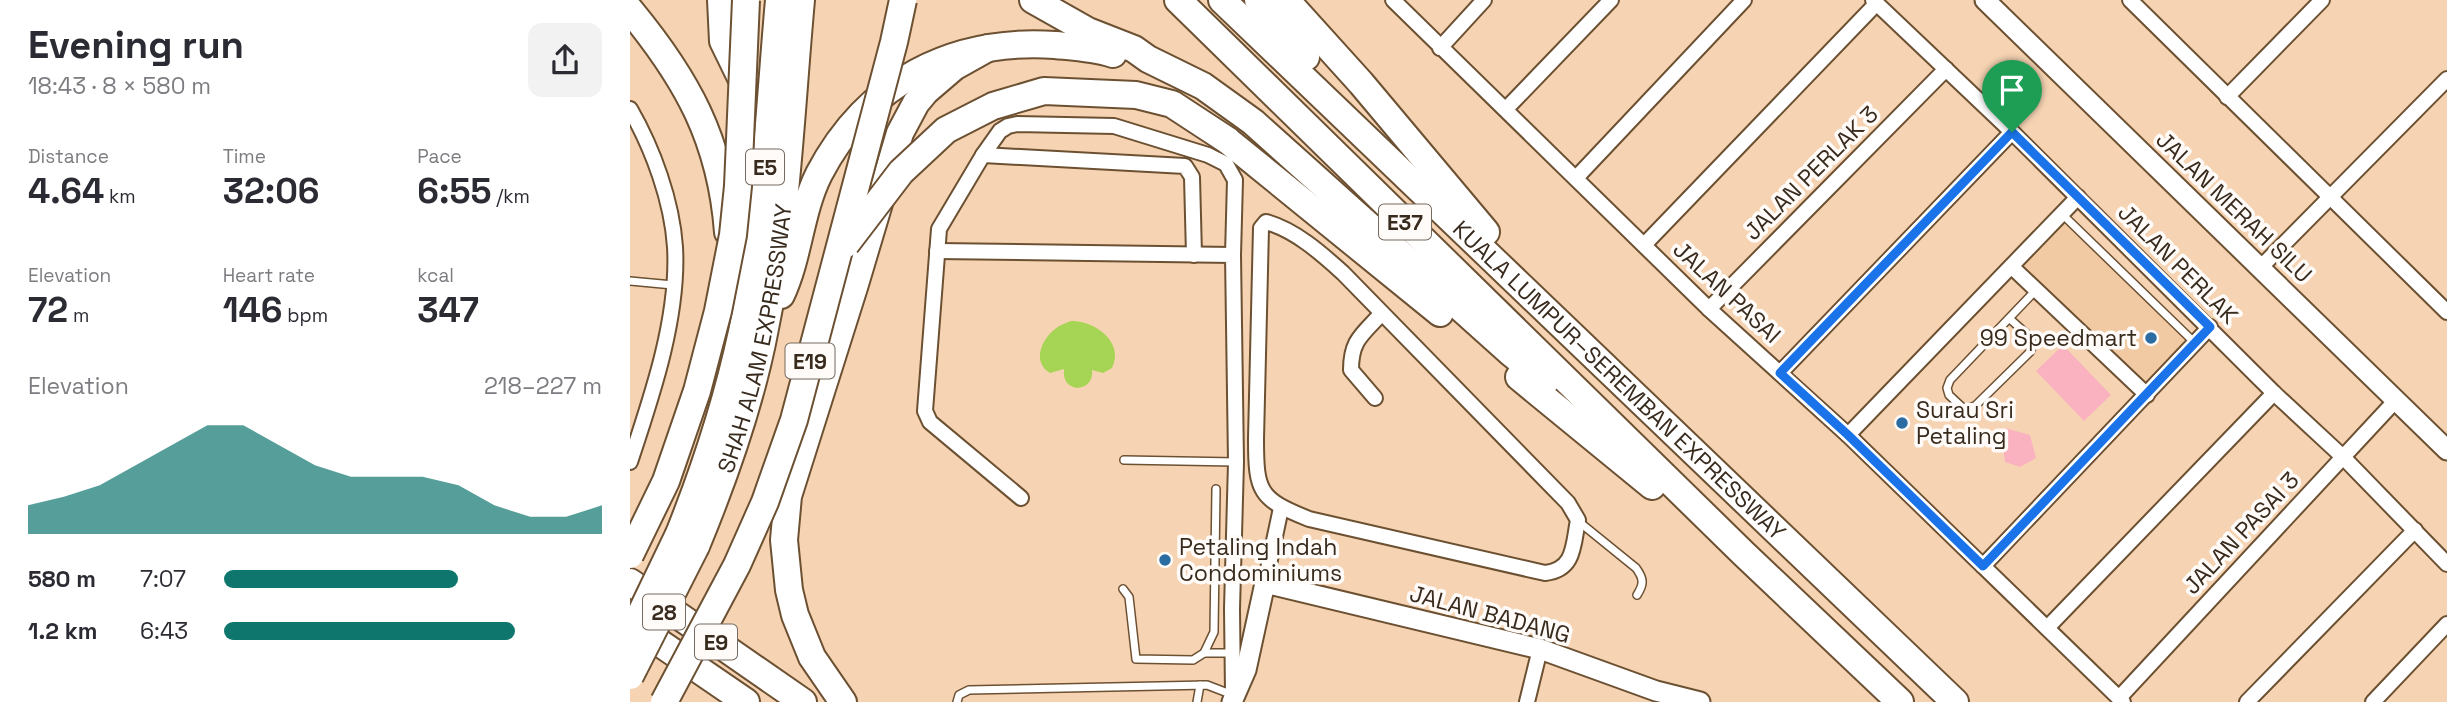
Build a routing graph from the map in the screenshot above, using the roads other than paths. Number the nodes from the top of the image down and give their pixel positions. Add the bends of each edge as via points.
1 (720, 0) edge
2 (746, 0) edge
3 (779, 0) edge
4 (801, 0) edge
5 (903, 0) edge
6 (1034, 0) edge
7 (1178, 0) edge
8 (1222, 0) edge
9 (1258, 0) edge
10 (1286, 0) edge
11 (1393, 0) edge
12 (1484, 0) edge
13 (1611, 0) edge
14 (1744, 0) edge
15 (1985, 0) edge
16 (2130, 0) edge
17 (2322, 0) edge
18 (1875, 2) edge
19 (630, 10) edge
20 (988, 48) junction
21 (1440, 48) junction
22 (1148, 59) junction
23 (1946, 69) junction
24 (2447, 79) edge
25 (743, 82) junction
26 (2227, 97) junction
27 (630, 109) edge
28 (1506, 109) junction
29 (1348, 119) junction
30 (2012, 132) junction
31 (983, 155) junction
32 (1576, 178) junction
33 (2078, 197) junction
34 (2330, 198) junction
35 (2062, 214) junction
36 (1644, 245) junction
37 (937, 251) junction
38 (1194, 254) junction
39 (838, 255) junction
40 (1233, 255) junction
41 (2012, 267) junction
42 (2261, 267) junction
43 (630, 281) edge
44 (673, 285) junction
45 (2036, 289) junction
46 (1709, 309) junction
47 (2447, 312) edge
48 (1381, 314) junction
49 (2010, 319) junction
50 (2210, 327) junction
51 (753, 331) junction
52 (1580, 343) junction
53 (2195, 344) junction
54 (1780, 373) junction
55 (2274, 393) junction
56 (2147, 395) junction
57 (1375, 398) dead end
58 (2397, 399) junction
59 (1848, 435) junction
60 (1632, 444) junction
61 (2447, 450) edge
62 (2343, 457) junction
63 (1124, 460) dead end
64 (630, 462) edge
65 (1236, 462) junction
66 (1216, 489) dead end
67 (1021, 498) dead end
68 (1281, 508) junction
69 (1578, 520) junction
70 (2414, 530) junction
71 (687, 540) junction
72 (1743, 553) junction
73 (630, 555) edge
74 (2447, 564) edge
75 (1983, 566) junction
76 (630, 582) edge
77 (1265, 583) junction
78 (1123, 589) dead end
79 (1637, 596) dead end
80 (630, 623) edge
81 (2447, 624) edge
82 (2047, 628) junction
83 (630, 636) edge
84 (1540, 649) junction
85 (1204, 653) junction
86 (1233, 653) junction
87 (630, 676) edge
88 (1200, 685) junction
89 (1655, 696) edge
90 (1235, 700) edge
91 (2121, 700) edge
92 (664, 702) edge
93 (746, 702) edge
94 (803, 702) edge
95 (843, 702) edge
96 (957, 702) edge
97 (1197, 702) edge
98 (1527, 702) edge
99 (1700, 702) edge
100 (1900, 702) edge
101 (1955, 702) edge
102 (2247, 702) edge
103 (2372, 702) edge

1 - 25 highway via 723,41
2 - 25 highway, bridge
3 - 51 highway, SHAH ALAM EXPRESSWAY / E5
4 - 51 highway, SHAH ALAM EXPRESSWAY / E5 via 783,204
5 - 39 highway, E19, bridge
6 - 22 highway
7 - 60 highway, KUALA LUMPUR–SEREMBAN EXPRESSWAY / E37
8 - 29 highway, KUALA LUMPUR–SEREMBAN EXPRESSWAY / E37
9 - 29 highway via 1316,68
10 - 52 highway
11 - 21 street, JALAN PASAI
12 - 21 street
13 - 28 street
14 - 32 street
15 - 42 street, JALAN MERAH SILU
16 - 26 street
17 - 26 street
18 - 23 street, JALAN PERLAK
18 - 36 street
19 - 51 highway via 677,71 713,152 728,230 726,312
20 - 22 highway via 1039,44
20 - 51 highway via 938,61 898,82 845,133 815,185 789,278
20 - 95 highway via 954,67 926,91 900,133 788,496 784,540 795,615 812,657
21 - 28 street, JALAN PASAI
22 - 60 highway via 1203,86 1253,122 1518,359
23 - 30 street, JALAN PERLAK
23 - 46 street, JALAN PERLAK 3
24 - 34 street
25 - 73 highway, bridge via 733,234 718,311 666,481
26 - 34 street
27 - 44 street via 669,214 675,248
28 - 32 street, JALAN PASAI
29 - 52 highway, KUALA LUMPUR–SEREMBAN EXPRESSWAY / E37
30 - 33 street, JALAN PERLAK
30 - 54 street
31 - 37 street via 939,229
31 - 38 street via 1185,166 1192,177
31 - 40 street via 1000,131 1017,124 1114,126 1208,155 1226,164 1235,180
32 - 36 street, JALAN PASAI
33 - 35 street
33 - 50 street, JALAN PERLAK
34 - 42 street
34 - 47 street
35 - 41 street
35 - 53 lane
36 - 46 street, JALAN PASAI
37 - 38 street
37 - 67 street via 925,411 930,422
38 - 40 street
39 - 72 highway, bridge via 901,172 946,130 993,106 1045,91 1136,95 1172,104 1227,139 1713,536
39 - 92 highway, E19, bridge via 794,420 765,502
40 - 65 street
41 - 45 street
41 - 59 street
42 - 58 street, JALAN MERAH SILU
43 - 44 lane
44 - 64 street via 659,368
45 - 49 lane
45 - 56 street
46 - 54 street, JALAN PASAI
48 - 57 street via 1356,342 1351,358 1351,370
48 - 68 street via 1322,254 1278,226 1263,224 1256,470 1262,492
48 - 69 street via 1568,503
49 - 49 lane via 2029,337 2030,352 1975,406 1964,410 1949,395 1950,380
50 - 53 street
50 - 55 street, JALAN PERLAK
51 - 71 highway, SHAH ALAM EXPRESSWAY / E5 via 733,446
52 - 101 highway, KUALA LUMPUR–SEREMBAN EXPRESSWAY / E37
53 - 56 street
54 - 59 street, JALAN PASAI
55 - 62 street, JALAN PERLAK
55 - 82 street
56 - 75 street
58 - 61 street, JALAN MERAH SILU
58 - 62 street, JALAN PASAI 3
59 - 75 street, JALAN PASAI
60 - 72 highway, KUALA LUMPUR–SEREMBAN EXPRESSWAY / E37
62 - 70 street, JALAN PERLAK
62 - 91 street, JALAN PASAI 3
63 - 65 lane
65 - 86 street
66 - 85 lane via 1214,632
68 - 69 street via 1309,519 1545,573 1565,567
68 - 77 street
69 - 79 lane via 1636,568 1643,578
70 - 74 street, JALAN PERLAK
70 - 102 street
71 - 83 highway, 28, bridge
71 - 87 highway, 28, bridge
72 - 100 highway, KUALA LUMPUR–SEREMBAN EXPRESSWAY / E37
75 - 82 street, JALAN PASAI
76 - 94 highway, E9
77 - 84 street, JALAN BADANG
77 - 90 street
78 - 85 lane via 1129,597 1136,659 1193,660
80 - 93 highway, E9
81 - 103 street
82 - 91 street, JALAN PASAI
84 - 89 street, JALAN BADANG
84 - 98 street
85 - 86 lane
86 - 90 street
88 - 90 lane
88 - 96 lane via 969,690 959,695
88 - 97 lane
89 - 99 street, JALAN BADANG

